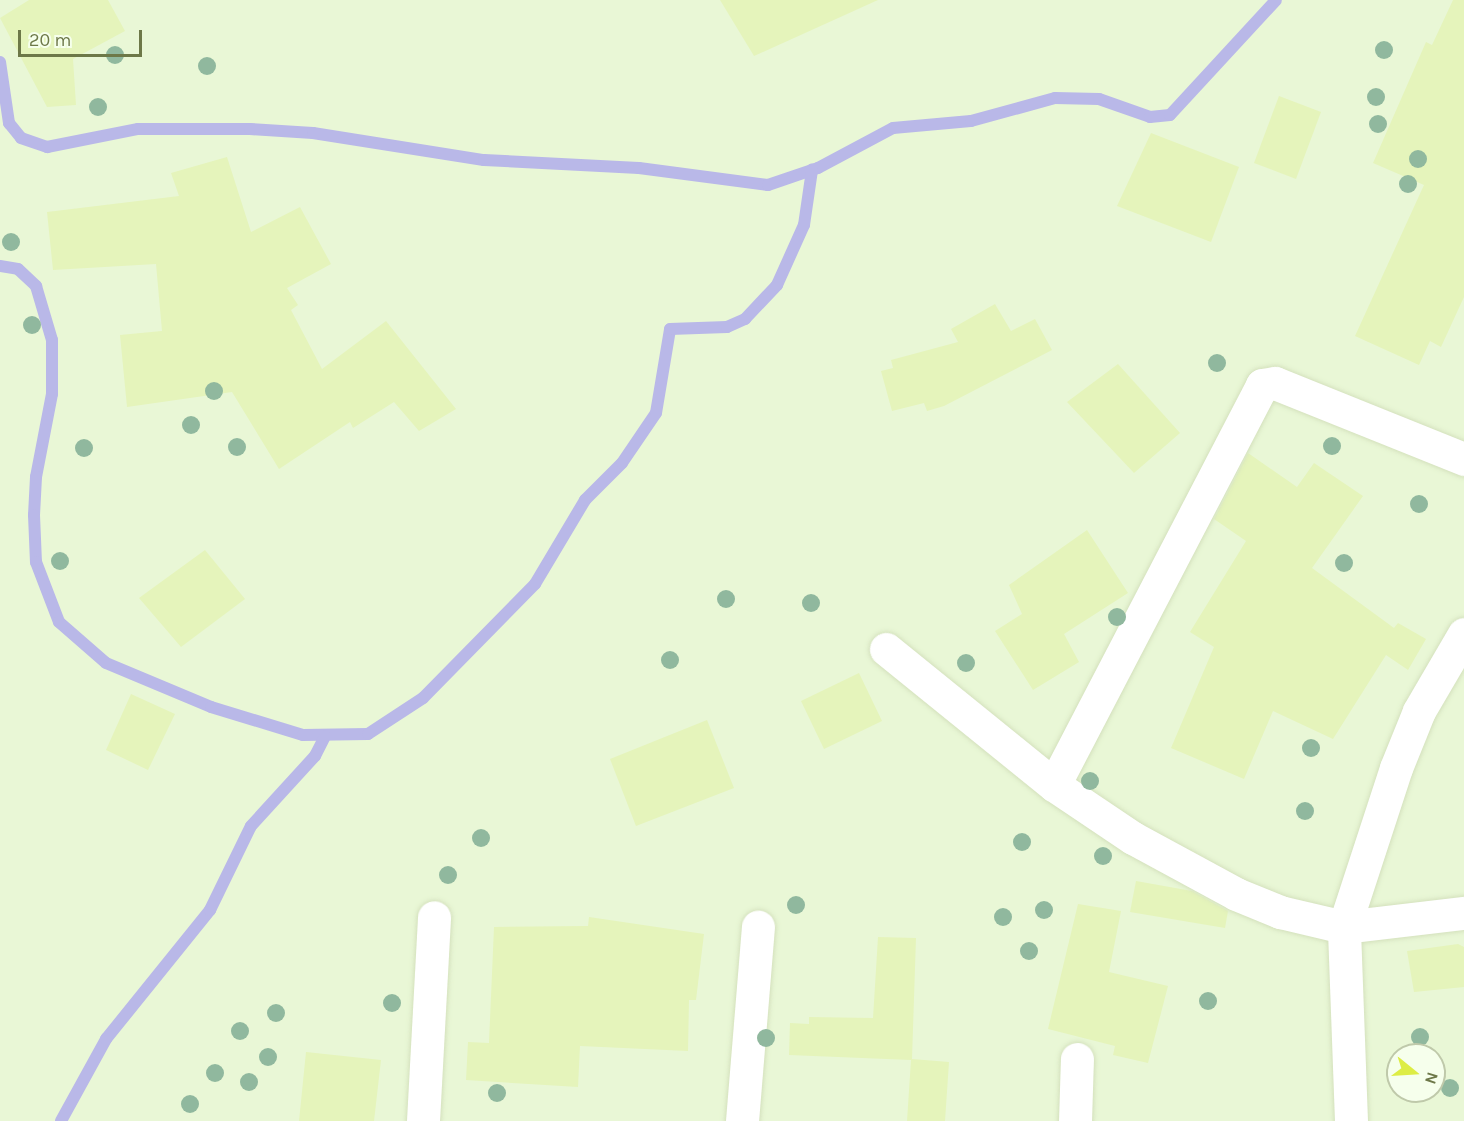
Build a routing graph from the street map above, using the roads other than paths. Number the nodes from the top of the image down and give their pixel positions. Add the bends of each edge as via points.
1 (1464, 459) edge
2 (1464, 634) edge
3 (886, 648) dead end
4 (1054, 785) junction
5 (1464, 914) edge
6 (434, 917) dead end
7 (758, 927) dead end
8 (1344, 927) junction
9 (1077, 1059) dead end
10 (423, 1121) edge
11 (742, 1121) edge
12 (1075, 1121) edge
13 (1351, 1121) edge

1 - 4 street via 1275,383 1262,385
2 - 8 street via 1419,711 1396,768
3 - 4 street
4 - 8 street via 1133,838 1236,894 1280,912
5 - 8 street
6 - 10 street
7 - 11 street
8 - 13 street
9 - 12 street

